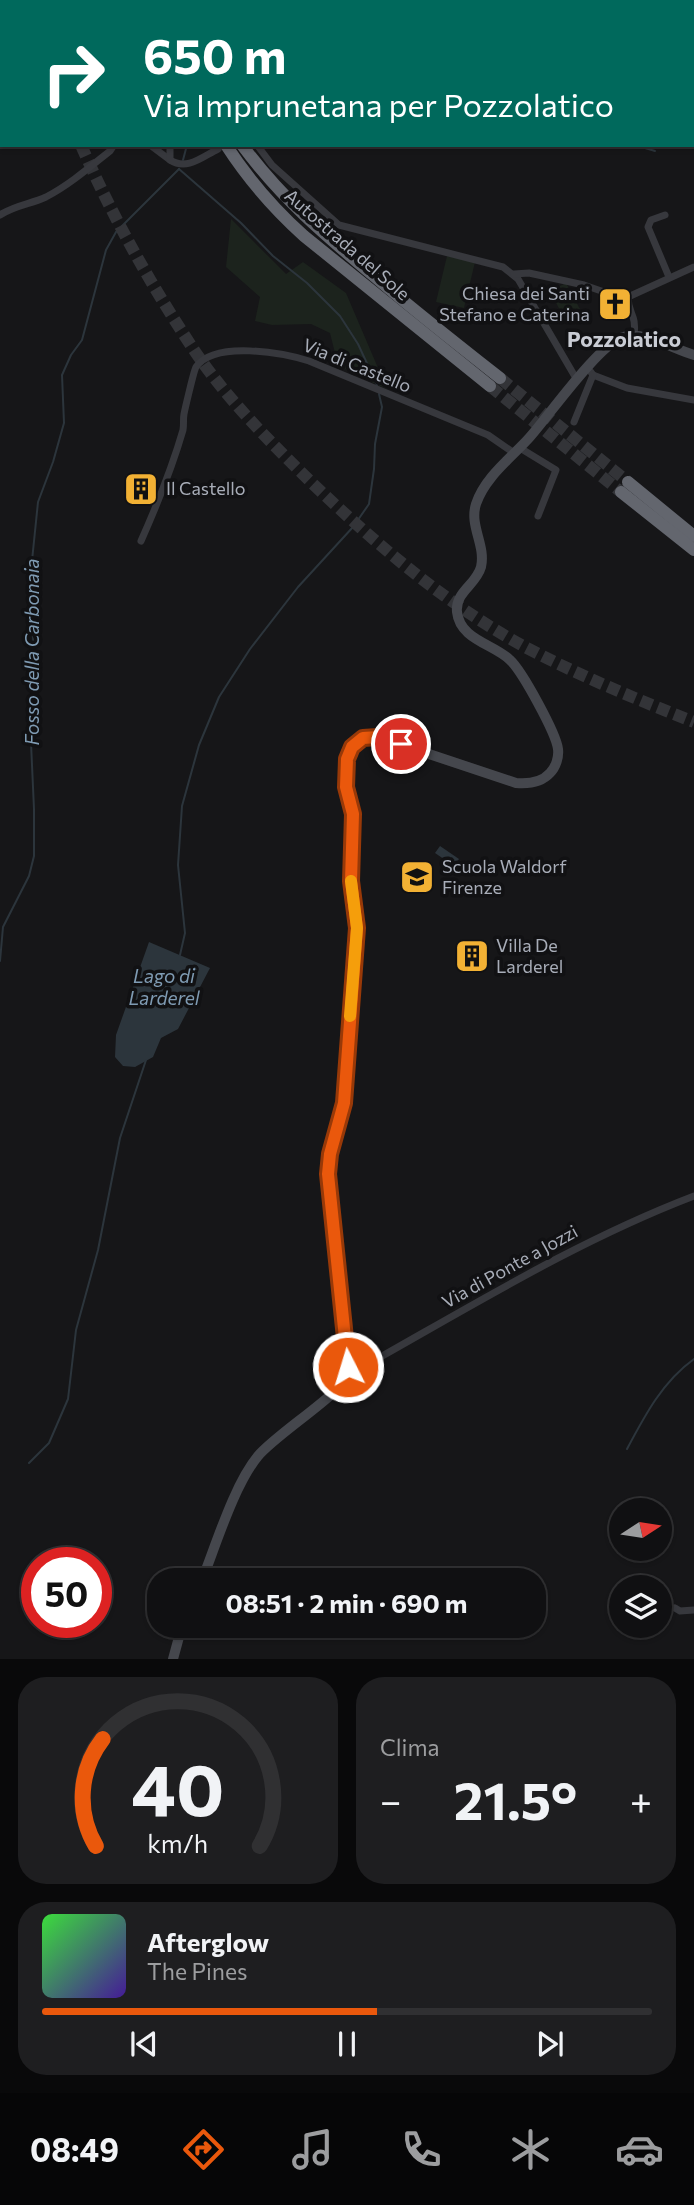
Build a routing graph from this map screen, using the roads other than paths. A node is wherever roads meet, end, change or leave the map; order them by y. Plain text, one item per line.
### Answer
1 (113, 147) edge
2 (153, 147) edge
3 (170, 147) edge
4 (222, 147) edge
5 (243, 147) edge
6 (258, 147) edge
7 (170, 160) junction
8 (0, 215) edge
9 (665, 215) dead end
10 (694, 267) edge
11 (514, 274) junction
12 (669, 277) junction
13 (628, 297) junction
14 (634, 336) junction
15 (694, 355) edge
16 (591, 371) junction
17 (577, 380) junction
18 (694, 400) edge
19 (574, 422) dead end
20 (517, 450) junction
21 (538, 516) dead end
22 (694, 536) edge
23 (141, 541) dead end
24 (694, 550) edge
25 (694, 1196) edge
26 (347, 1375) junction
27 (207, 1568) edge
28 (675, 1608) dead end
29 (694, 1611) edge
30 (179, 1638) edge
31 (173, 1659) edge

1 - 8 street
2 - 7 street
3 - 7 street
4 - 5 highway, Autostrada del Sole
4 - 7 street
6 - 11 street
9 - 12 street
10 - 12 street
11 - 13 street
11 - 17 street
12 - 13 street
13 - 14 street
14 - 15 main road
14 - 16 main road
16 - 17 main road
16 - 18 street
16 - 19 street
17 - 20 main road
20 - 21 street, Via di Castello
20 - 23 street, Via di Castello
20 - 26 main road
22 - 24 highway
25 - 26 street, Via di Ponte a Jozzi
26 - 27 main road
28 - 29 street
30 - 31 main road

